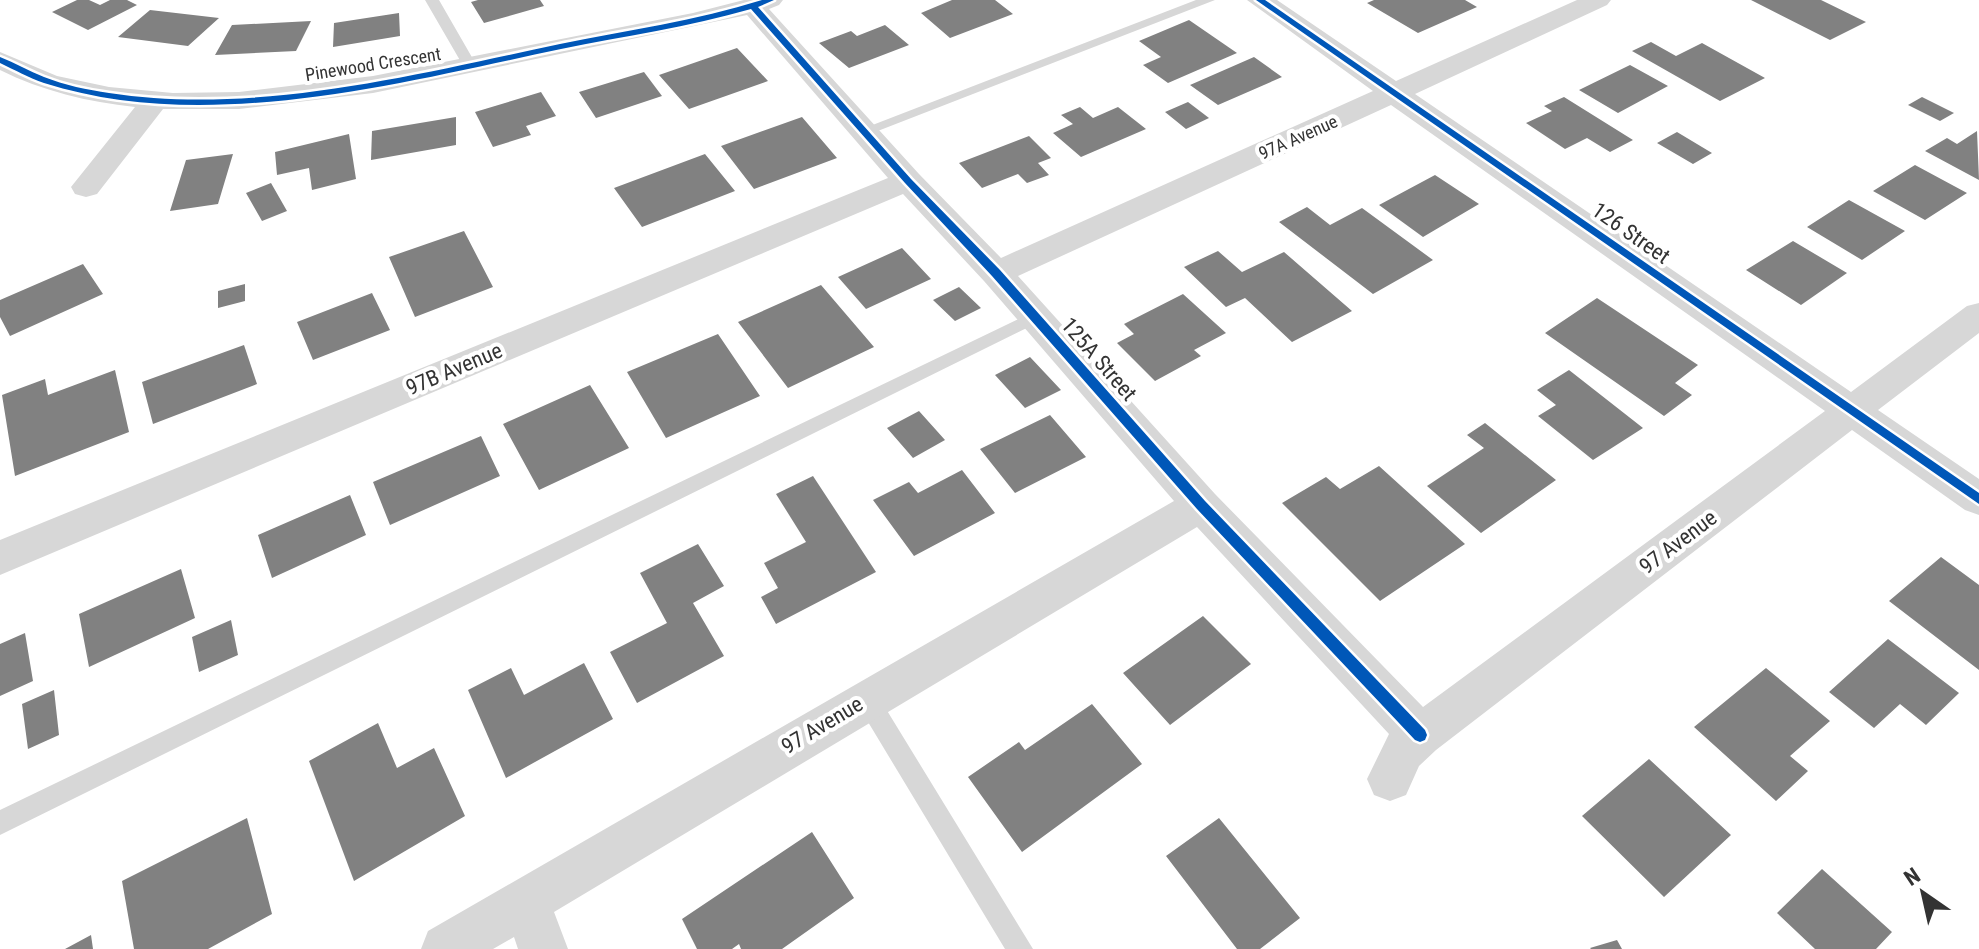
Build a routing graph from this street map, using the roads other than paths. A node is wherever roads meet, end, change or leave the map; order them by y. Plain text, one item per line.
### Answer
1 (432, 0) edge
2 (1208, 0) edge
3 (1260, 0) edge
4 (1598, 0) edge
5 (762, 3) edge
6 (0, 60) edge
7 (470, 66) junction
8 (1395, 93) junction
9 (154, 102) junction
10 (865, 131) junction
11 (908, 181) junction
12 (86, 187) dead end
13 (996, 273) junction
14 (1979, 315) edge
15 (1035, 317) junction
16 (1852, 411) junction
17 (1979, 499) edge
18 (1201, 505) junction
19 (0, 558) edge
20 (867, 699) junction
21 (1420, 735) junction
22 (1390, 779) dead end
23 (0, 823) edge
24 (526, 902) junction
25 (446, 949) edge
26 (543, 949) edge
27 (1020, 949) edge

1 - 7 lane
2 - 10 lane
3 - 8 street, 126 Street
4 - 8 street, 97A Avenue
5 - 7 street, Pinewood Crescent
5 - 10 street, 125A Street
6 - 9 street, Pinewood Crescent
7 - 9 street, Pinewood Crescent
8 - 13 street, 97A Avenue
8 - 16 street, 126 Street
9 - 12 street
10 - 11 street, 125A Street
11 - 13 street, 125A Street
11 - 19 street, 97B Avenue
13 - 15 street, 125A Street
14 - 16 street, 97 Avenue
15 - 18 street, 125A Street
15 - 23 lane
16 - 17 street, 126 Street
16 - 21 street, 97 Avenue
18 - 20 street, 97 Avenue
18 - 21 street, 125A Street
20 - 24 street, 97 Avenue
20 - 27 lane
21 - 22 street, 97 Avenue
24 - 25 street, 97 Avenue
24 - 26 street

